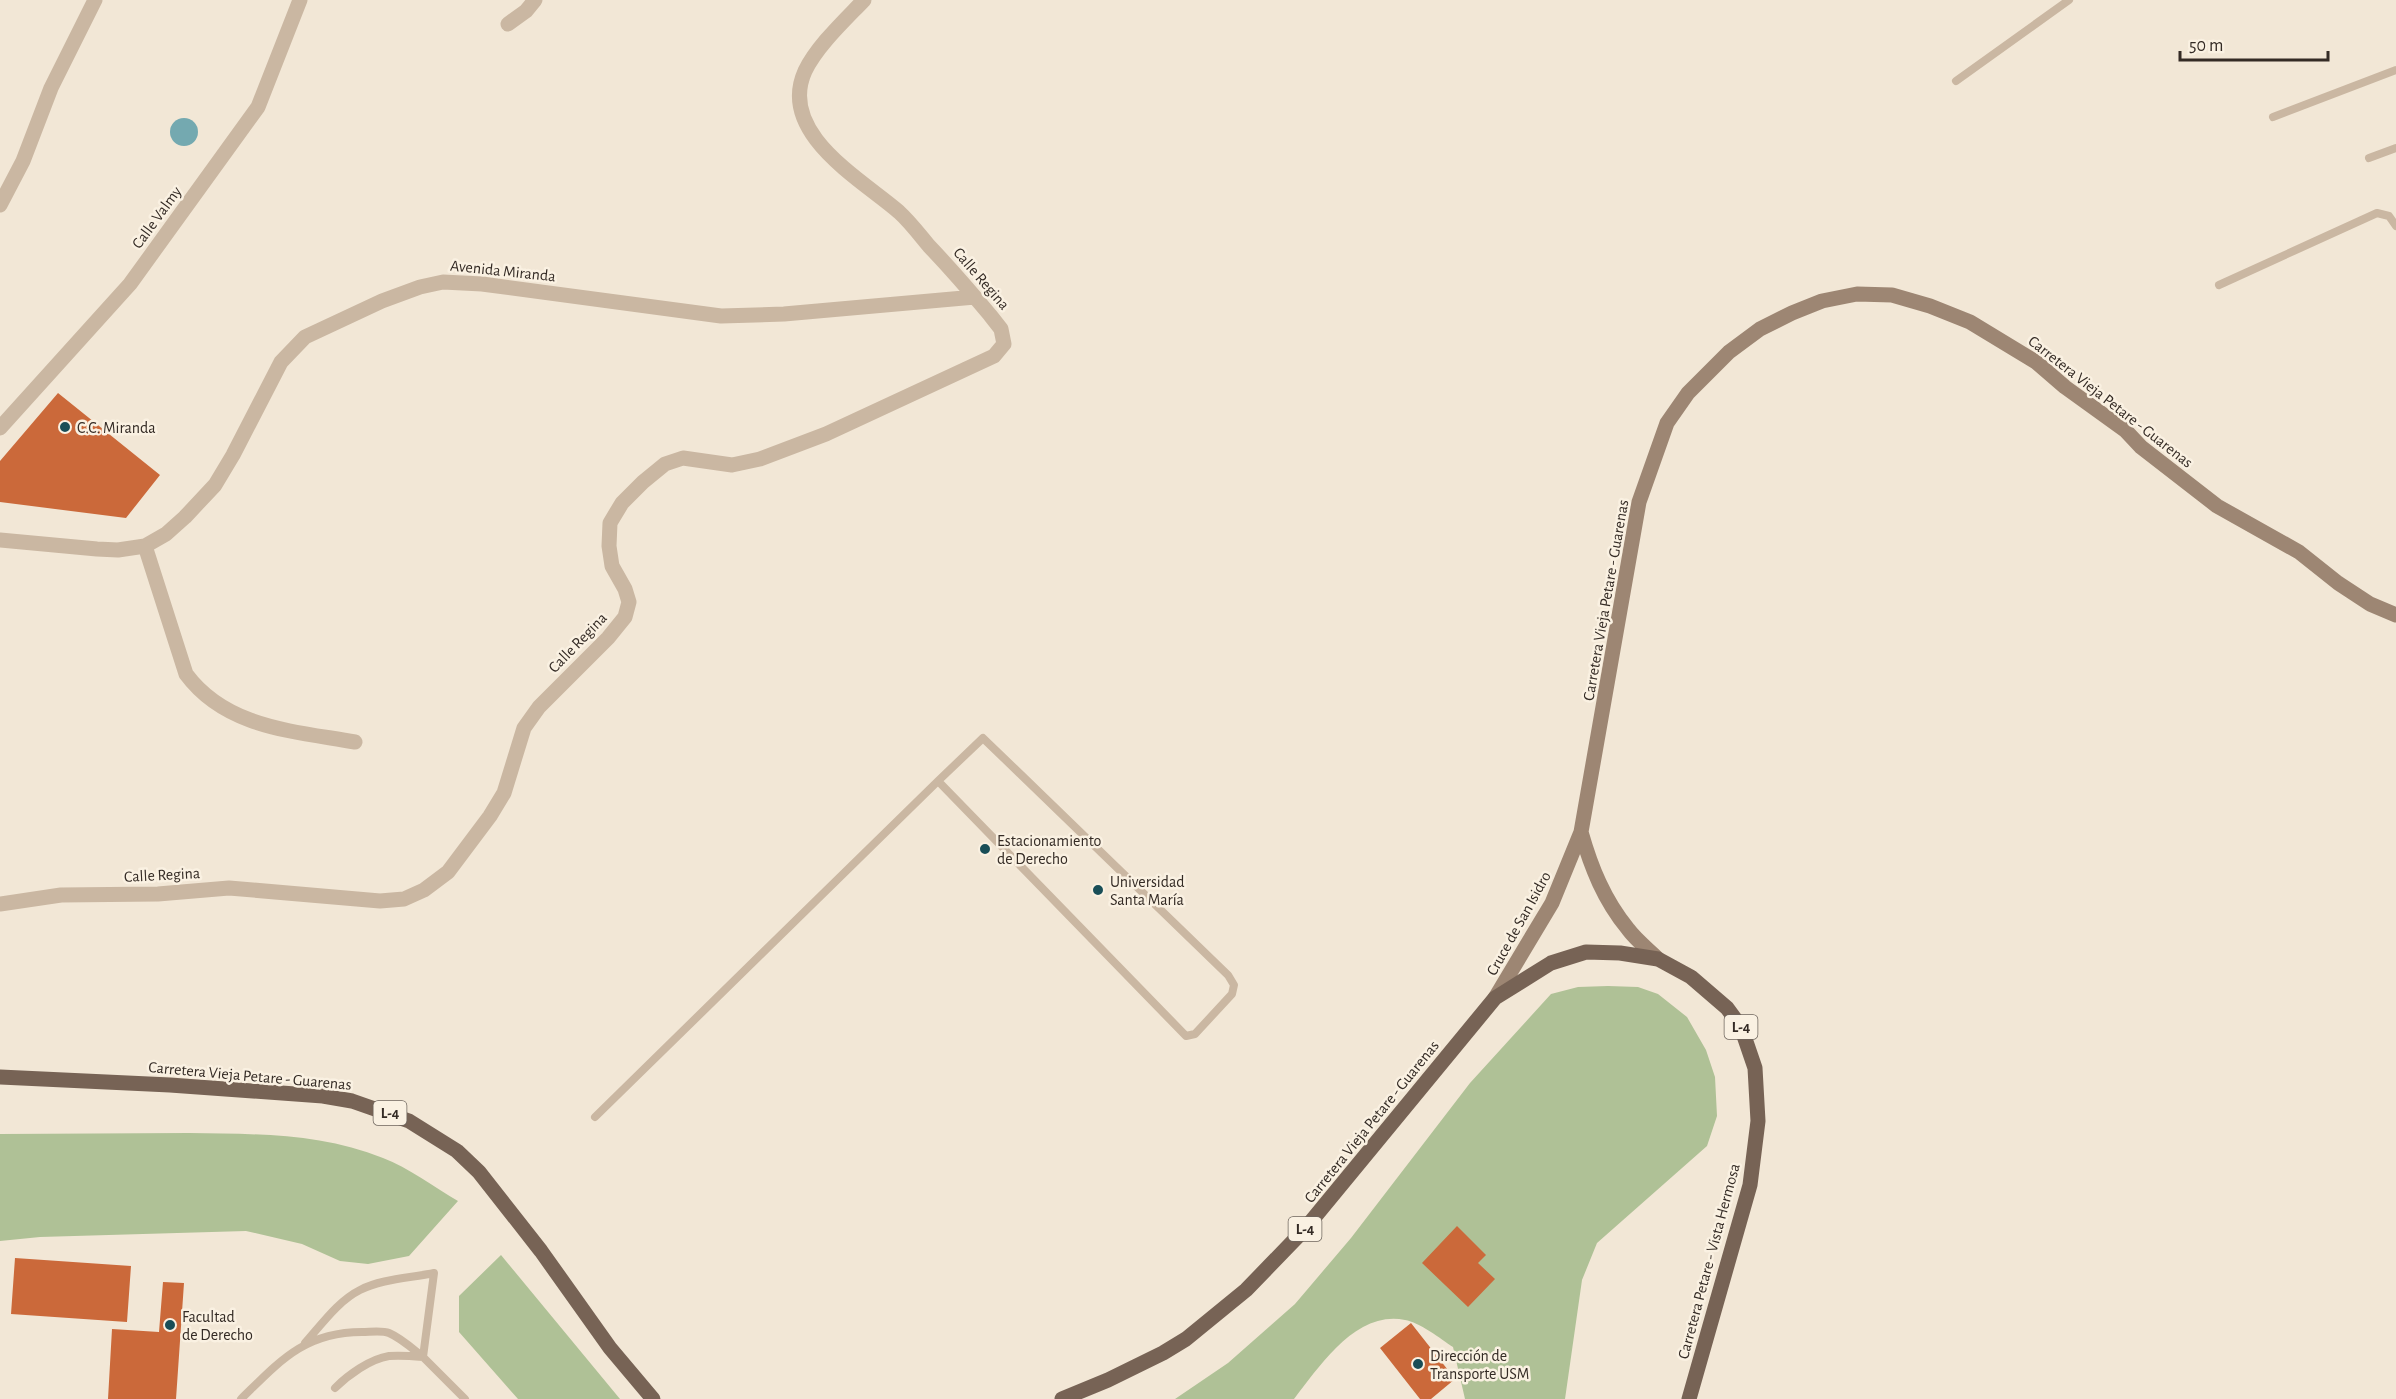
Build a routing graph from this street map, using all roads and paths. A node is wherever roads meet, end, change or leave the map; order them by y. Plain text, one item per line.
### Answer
1 (95, 0) edge
2 (300, 0) edge
3 (535, 0) edge
4 (864, 0) edge
5 (2068, 0) edge
6 (508, 24) dead end
7 (2396, 70) edge
8 (1956, 81) dead end
9 (2273, 117) dead end
10 (2396, 148) edge
11 (2368, 158) dead end
12 (0, 205) edge
13 (2396, 226) edge
14 (2219, 285) dead end
15 (975, 297) junction
16 (0, 428) edge
17 (0, 540) edge
18 (145, 546) junction
19 (2396, 615) edge
20 (355, 742) dead end
21 (938, 781) junction
22 (1581, 832) junction
23 (0, 903) edge
24 (1658, 959) junction
25 (1495, 998) junction
26 (0, 1077) edge
27 (595, 1118) dead end
28 (305, 1343) junction
29 (423, 1357) junction
30 (335, 1388) dead end
31 (241, 1399) edge
32 (465, 1399) edge
33 (653, 1399) edge
34 (1062, 1399) edge
35 (1689, 1399) edge

1 - 12 street
2 - 16 street, Calle Valmy
3 - 6 street
4 - 15 street, Calle Regina
5 - 8 lane
7 - 9 lane
10 - 11 lane
13 - 14 lane
15 - 18 street, Avenida Miranda
15 - 23 street, Calle Regina
17 - 18 street, Avenida Miranda
18 - 20 street
19 - 22 main road, Carretera Vieja Petare - Guarenas
21 - 21 lane
21 - 27 lane
22 - 24 main road
22 - 25 main road, Cruce de San Isidro
24 - 25 main road, Cruce de San Isidro / L-4
24 - 35 main road, Carretera Petare - Vista Hermosa / L-4
25 - 34 main road, Carretera Vieja Petare - Guarenas / L-4
26 - 33 main road, Carretera Vieja Petare - Guarenas / L-4
28 - 29 lane
28 - 29 lane
28 - 31 lane
29 - 30 lane
29 - 32 lane

